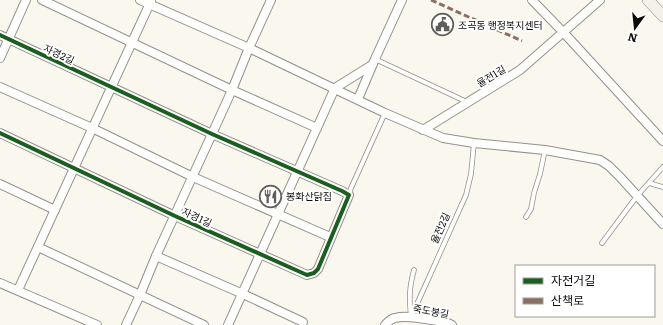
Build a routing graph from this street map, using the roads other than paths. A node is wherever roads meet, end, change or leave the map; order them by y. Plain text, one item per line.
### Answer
1 (26, 0) edge
2 (42, 0) edge
3 (140, 0) edge
4 (271, 0) edge
5 (402, 0) edge
6 (532, 0) edge
7 (600, 0) edge
8 (648, 0) edge
9 (150, 2) edge
10 (663, 16) edge
11 (564, 33) junction
12 (0, 35) edge
13 (8, 39) junction
14 (132, 43) junction
15 (249, 48) junction
16 (0, 58) edge
17 (374, 62) junction
18 (0, 87) edge
19 (111, 87) junction
20 (335, 88) junction
21 (232, 90) junction
22 (358, 99) junction
23 (467, 102) junction
24 (385, 113) junction
25 (92, 128) junction
26 (317, 128) junction
27 (423, 130) junction
28 (0, 133) edge
29 (212, 134) junction
30 (663, 141) edge
31 (474, 143) junction
32 (545, 150) junction
33 (663, 167) edge
34 (74, 168) junction
35 (298, 172) junction
36 (193, 177) junction
37 (648, 183) junction
38 (0, 184) edge
39 (663, 188) edge
40 (349, 195) junction
41 (637, 196) junction
42 (55, 210) junction
43 (279, 214) junction
44 (175, 216) junction
45 (526, 217) dead end
46 (663, 224) edge
47 (330, 237) junction
48 (602, 243) dead end
49 (38, 247) junction
50 (260, 255) junction
51 (156, 256) junction
52 (414, 270) dead end
53 (0, 283) edge
54 (18, 290) junction
55 (243, 294) junction
56 (140, 295) junction
57 (411, 317) junction
58 (303, 323) edge
59 (97, 325) edge
60 (126, 325) edge
61 (204, 325) edge
62 (228, 325) edge
63 (384, 325) edge
64 (452, 325) edge

1 - 13 street
2 - 14 street
3 - 9 street
4 - 15 street
5 - 17 street
6 - 11 street
7 - 11 street, 율전1길
8 - 10 main road
9 - 14 street
9 - 15 street
11 - 23 street, 율전1길
11 - 30 street
12 - 13 street, 자경2길
13 - 16 street
13 - 19 street, 자경2길
14 - 19 street
14 - 21 street
15 - 20 street
15 - 21 street
17 - 20 street
17 - 22 street
17 - 23 lane
18 - 25 street
19 - 25 street
19 - 29 street
20 - 22 street
20 - 26 street
21 - 26 street
21 - 29 street
22 - 24 street
23 - 27 street, 율전1길
24 - 27 street
24 - 40 lane
25 - 34 street
25 - 36 street
26 - 35 street
27 - 31 street
28 - 34 street
29 - 35 street
29 - 36 street
31 - 32 street
31 - 57 lane, 율전2길
32 - 41 street
32 - 45 lane
33 - 37 lane
34 - 42 street
34 - 44 street, 자경1길
35 - 40 street
35 - 43 street
36 - 43 street
36 - 44 street
37 - 39 lane
37 - 41 lane
38 - 42 street
40 - 47 street
41 - 46 street
41 - 48 lane
42 - 49 street
43 - 47 street
43 - 50 street
44 - 50 street, 자경1길
44 - 51 street
47 - 50 street, 자경1길
49 - 54 street
49 - 56 street
50 - 55 street
51 - 55 street
51 - 56 street
52 - 57 lane
53 - 54 street
54 - 59 street
55 - 58 street
55 - 62 street
56 - 60 street
56 - 61 street
57 - 63 street, 죽도봉길
57 - 64 street, 죽도봉길

